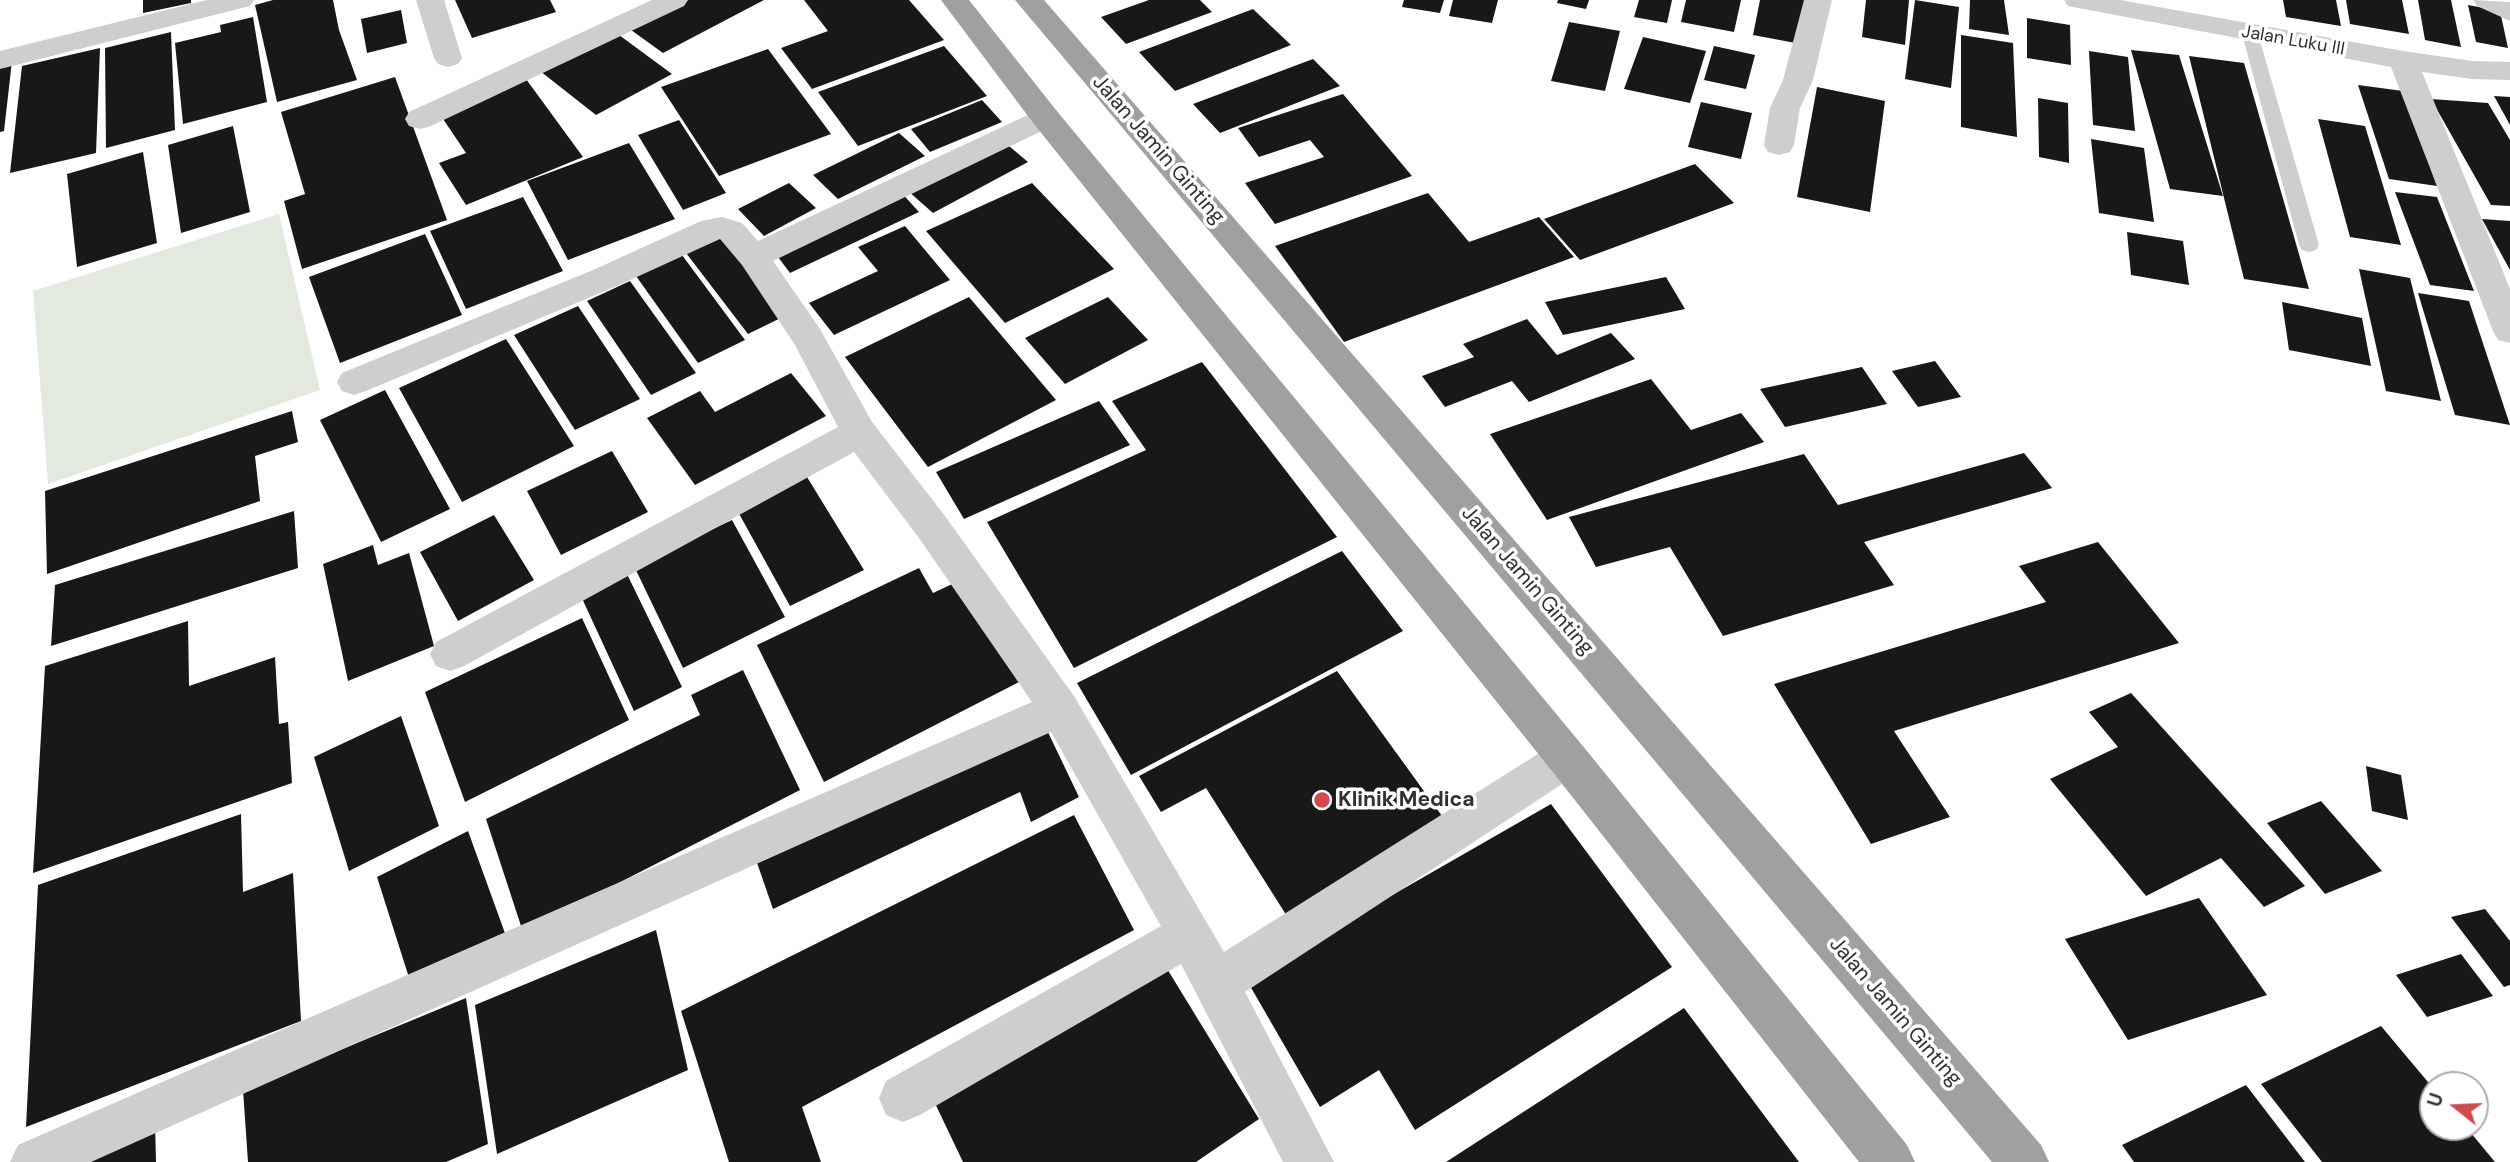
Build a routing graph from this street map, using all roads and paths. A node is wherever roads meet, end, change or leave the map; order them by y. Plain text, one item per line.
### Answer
1 (240, 0) edge
2 (430, 0) edge
3 (674, 0) edge
4 (956, 0) edge
5 (1029, 0) edge
6 (1818, 0) edge
7 (2078, 0) edge
8 (2487, 0) edge
9 (2510, 13) edge
10 (2250, 34) junction
11 (448, 58) dead end
12 (0, 60) edge
13 (2403, 60) junction
14 (2510, 71) edge
15 (1045, 117) junction
16 (420, 118) dead end
17 (1779, 145) dead end
18 (2309, 245) dead end
19 (753, 257) junction
20 (2510, 331) edge
21 (354, 382) dead end
22 (859, 432) junction
23 (450, 654) dead end
24 (1060, 709) junction
25 (1567, 758) junction
26 (1190, 934) junction
27 (1217, 983) junction
28 (903, 1098) dead end
29 (35, 1162) edge
30 (1309, 1162) edge
31 (1890, 1162) edge
32 (2024, 1162) edge

1 - 12 street
2 - 11 street
3 - 16 street
4 - 15 highway
5 - 32 highway, Jalan Jamin Ginting
6 - 17 street
7 - 10 street, Jalan Luku III
8 - 9 street
10 - 13 street, Jalan Luku III
10 - 18 lane
13 - 14 street, Jalan Luku III
13 - 20 street
15 - 19 street
15 - 25 highway
19 - 21 street
19 - 22 street
22 - 23 street
22 - 24 street
24 - 26 street
24 - 29 street
25 - 27 street
25 - 31 highway
26 - 27 street
26 - 28 street
27 - 30 street

